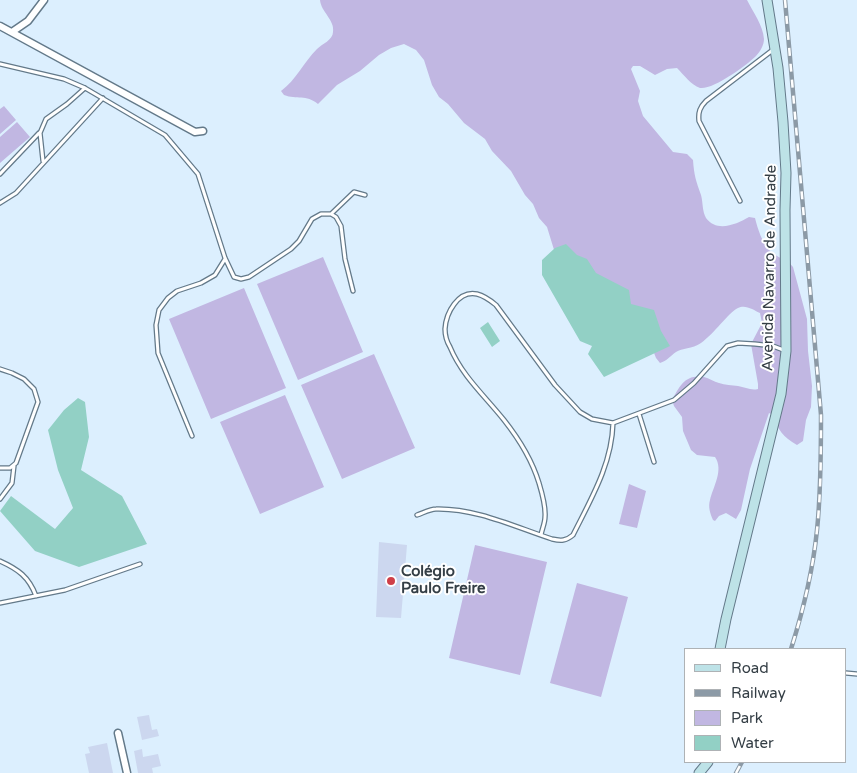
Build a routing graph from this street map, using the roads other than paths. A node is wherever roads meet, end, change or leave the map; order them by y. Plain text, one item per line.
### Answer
1 (44, 0) edge
2 (767, 0) edge
3 (0, 26) edge
4 (12, 32) junction
5 (775, 49) junction
6 (0, 64) edge
7 (85, 88) junction
8 (103, 98) junction
9 (203, 131) dead end
10 (40, 133) junction
11 (43, 162) junction
12 (0, 174) edge
13 (364, 195) dead end
14 (740, 201) dead end
15 (0, 204) edge
16 (331, 214) junction
17 (225, 258) junction
18 (353, 291) dead end
19 (786, 351) junction
20 (0, 369) edge
21 (639, 414) junction
22 (614, 423) junction
23 (192, 436) dead end
24 (654, 462) dead end
25 (14, 466) junction
26 (0, 468) edge
27 (0, 499) edge
28 (417, 515) dead end
29 (541, 535) junction
30 (0, 561) edge
31 (140, 564) dead end
32 (36, 596) junction
33 (0, 603) edge
34 (720, 648) edge
35 (118, 733) dead end
36 (707, 763) edge
37 (127, 773) edge
38 (699, 773) edge

1 - 4 street
2 - 5 street, Avenida Navarro de Andrade
3 - 4 street
4 - 9 street
5 - 14 lane
5 - 19 street, Avenida Navarro de Andrade
6 - 7 lane
7 - 8 lane
7 - 10 lane
8 - 11 lane
8 - 17 lane
10 - 11 lane
10 - 12 lane
11 - 15 lane
13 - 16 lane
16 - 17 lane
16 - 18 lane
17 - 23 lane
19 - 21 lane
19 - 34 street, Avenida Navarro de Andrade
20 - 25 lane
21 - 22 lane
21 - 24 lane
22 - 29 lane
22 - 29 lane
25 - 26 lane
25 - 27 lane
28 - 29 lane
30 - 32 lane
31 - 32 lane
32 - 33 lane
35 - 37 street
36 - 38 street

